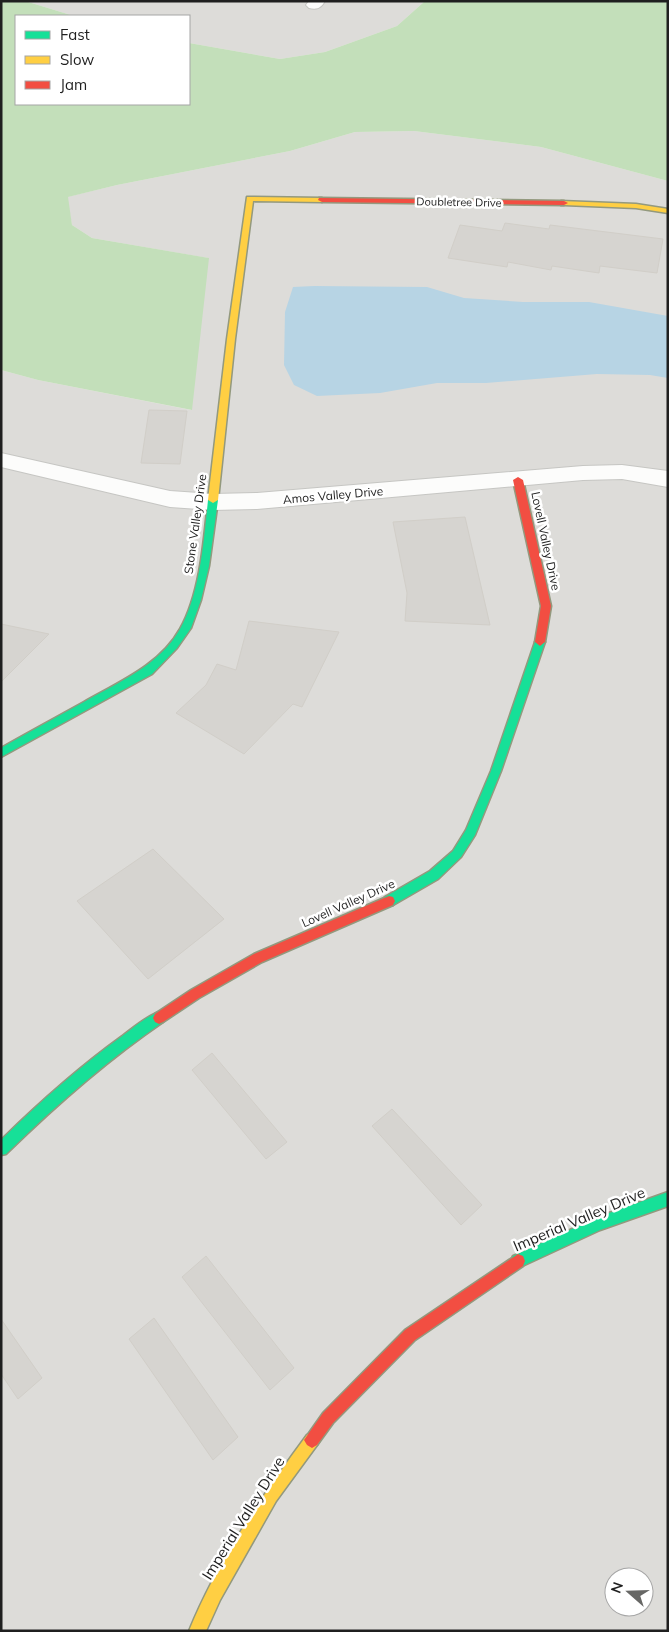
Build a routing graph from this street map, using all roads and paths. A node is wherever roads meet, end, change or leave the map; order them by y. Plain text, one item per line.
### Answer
1 (250, 199) joint
2 (668, 211) edge
3 (1, 460) edge
4 (668, 479) edge
5 (518, 480) junction
6 (213, 502) junction
7 (1, 753) edge
8 (1, 1149) edge
9 (668, 1199) edge
10 (197, 1631) edge

1 - 2 street, Doubletree Drive
1 - 6 street, Stone Valley Drive
3 - 6 street, Amos Valley Drive
4 - 5 street, Amos Valley Drive
5 - 6 street, Amos Valley Drive
5 - 8 street, Lovell Valley Drive
6 - 7 street, Stone Valley Drive
9 - 10 street, Imperial Valley Drive

